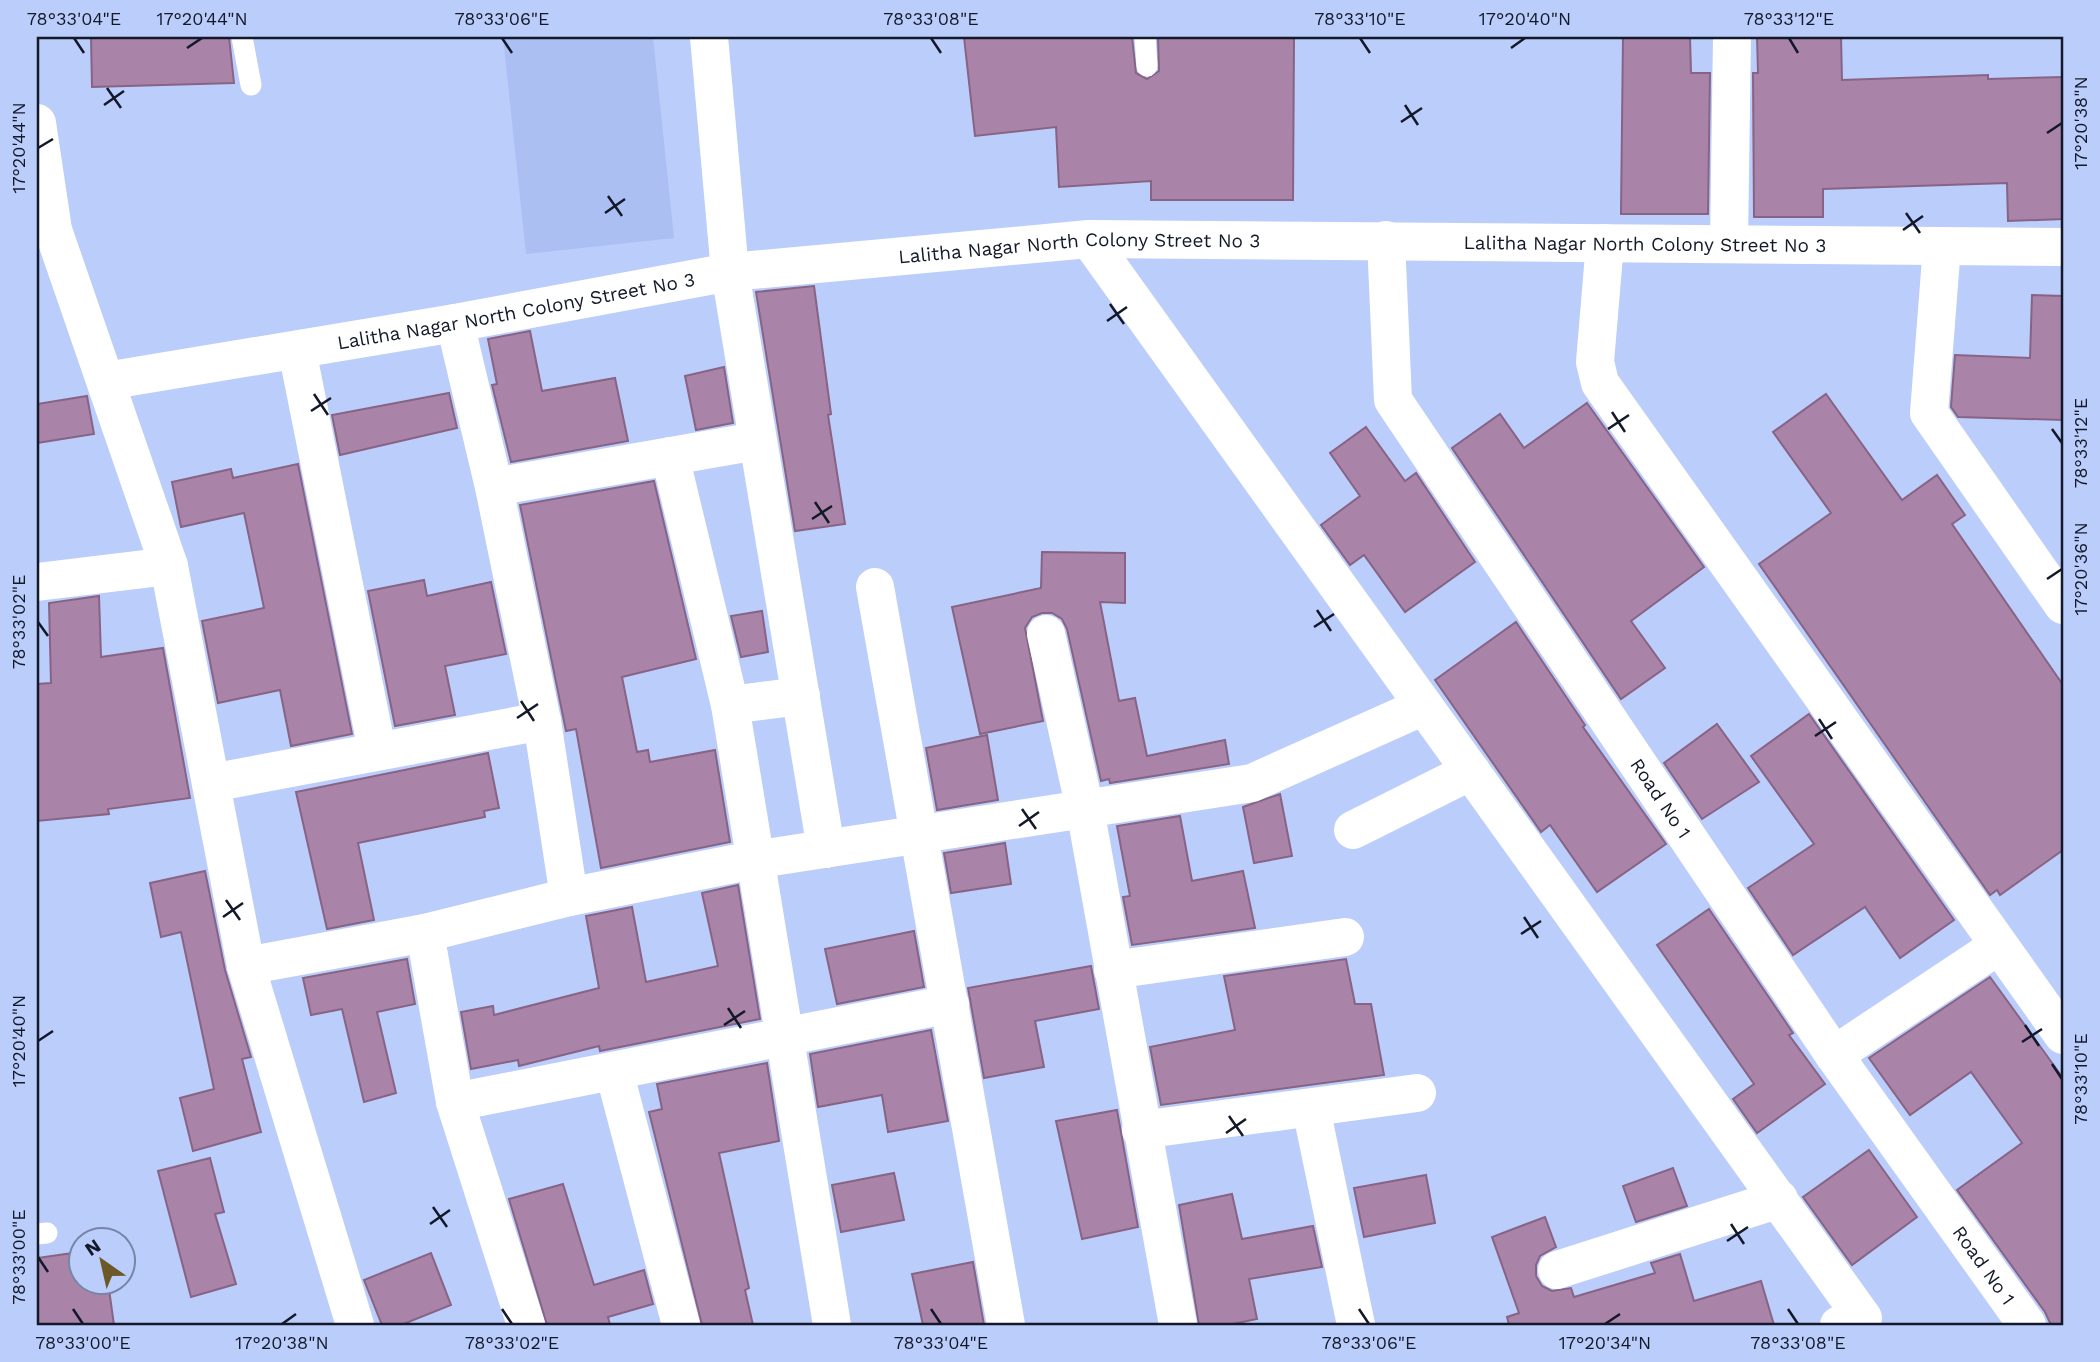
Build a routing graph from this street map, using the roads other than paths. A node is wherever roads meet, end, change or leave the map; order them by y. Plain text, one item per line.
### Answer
1 (242, 37) edge
2 (709, 37) edge
3 (1145, 37) edge
4 (1732, 37) edge
5 (1147, 66) dead end
6 (251, 85) dead end
7 (37, 123) edge
8 (1089, 239) junction
9 (1386, 240) junction
10 (1605, 243) junction
11 (1729, 244) junction
12 (1942, 246) junction
13 (2063, 247) edge
14 (730, 272) junction
15 (455, 323) junction
16 (297, 350) junction
17 (106, 382) junction
18 (757, 441) junction
19 (670, 456) junction
20 (494, 487) junction
21 (169, 566) junction
22 (37, 582) edge
23 (875, 587) dead end
24 (2063, 605) edge
25 (1045, 634) dead end
26 (801, 696) junction
27 (730, 705) junction
28 (1424, 706) junction
29 (542, 721) junction
30 (377, 750) junction
31 (1471, 771) junction
32 (211, 783) junction
33 (1085, 809) junction
34 (1353, 830) dead end
35 (916, 833) junction
36 (826, 849) junction
37 (753, 860) junction
38 (569, 897) junction
39 (425, 933) junction
40 (1345, 937) dead end
41 (1998, 946) junction
42 (246, 966) junction
43 (1113, 970) junction
44 (950, 1004) junction
45 (2063, 1035) edge
46 (786, 1037) junction
47 (1835, 1055) junction
48 (614, 1071) junction
49 (1417, 1093) dead end
50 (455, 1102) junction
51 (1311, 1108) junction
52 (1141, 1130) junction
53 (1779, 1199) junction
54 (1557, 1270) dead end
55 (827, 1324) edge
56 (355, 1325) edge
57 (526, 1325) edge
58 (681, 1325) edge
59 (1006, 1325) edge
60 (1178, 1325) edge
61 (1356, 1325) edge
62 (1839, 1325) edge
63 (2027, 1325) edge

1 - 6 lane
2 - 14 street
3 - 5 lane
4 - 11 street
7 - 17 street
8 - 9 street, Lalitha Nagar North Colony Street No 3
8 - 14 street, Lalitha Nagar North Colony Street No 3
8 - 28 street
9 - 10 street, Lalitha Nagar North Colony Street No 3
9 - 47 street, Road No 1
10 - 11 street, Lalitha Nagar North Colony Street No 3
10 - 41 street
11 - 12 street, Lalitha Nagar North Colony Street No 3
12 - 13 street, Lalitha Nagar North Colony Street No 3
12 - 24 street
14 - 15 street, Lalitha Nagar North Colony Street No 3
14 - 18 street
15 - 16 street, Lalitha Nagar North Colony Street No 3
15 - 20 street
16 - 17 street, Lalitha Nagar North Colony Street No 3
16 - 30 street
17 - 21 street
18 - 19 street
18 - 26 street
19 - 20 street
19 - 27 street
20 - 29 street
21 - 22 street
21 - 32 street
23 - 35 street
25 - 33 street
26 - 27 street
26 - 36 street
27 - 37 street
28 - 31 street
28 - 33 street
29 - 30 street
29 - 38 street
30 - 32 street
31 - 34 street
31 - 53 street
32 - 42 street
33 - 35 street
33 - 43 street
35 - 36 street
35 - 44 street
36 - 37 street
37 - 38 street
37 - 46 street
38 - 39 street
39 - 42 street
39 - 50 street
40 - 43 street
41 - 45 street
41 - 47 street
42 - 56 street
43 - 52 street
44 - 46 street
44 - 59 street
46 - 48 street
46 - 55 street
47 - 63 street, Road No 1
48 - 50 street
48 - 58 street
49 - 51 street
50 - 57 street
51 - 52 street
51 - 61 street
52 - 60 street
53 - 54 street
53 - 62 street

